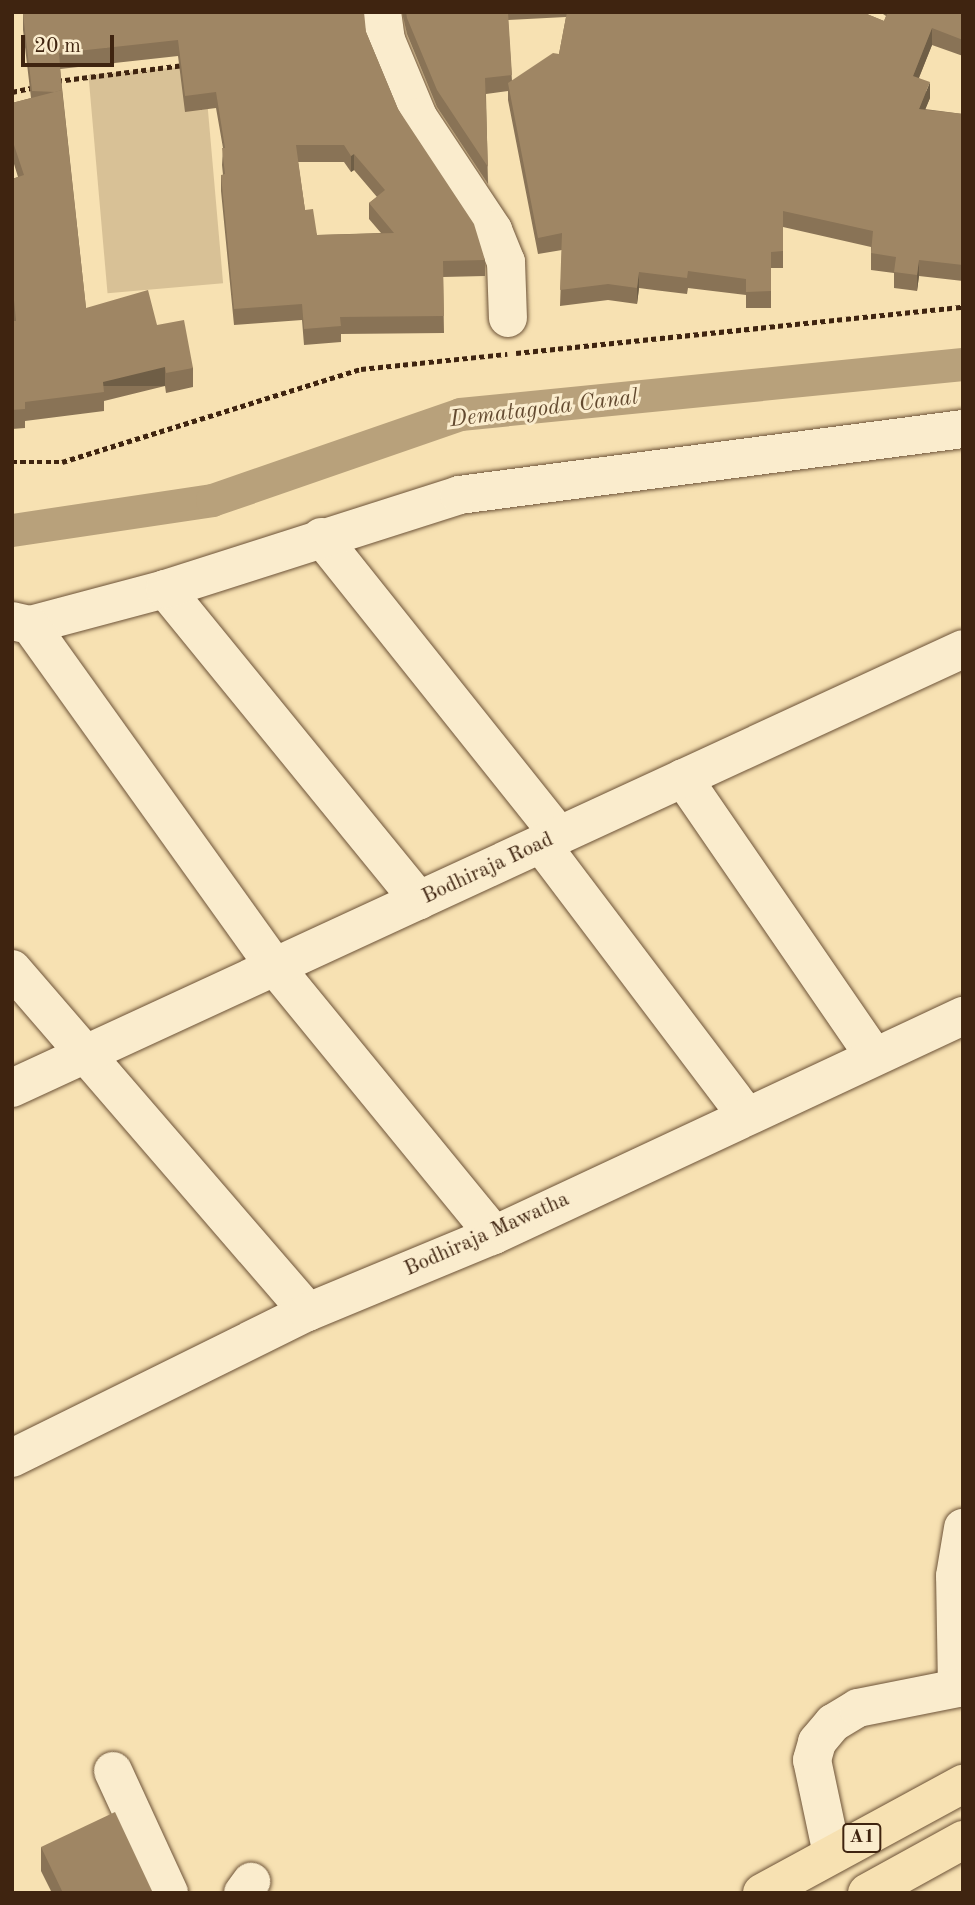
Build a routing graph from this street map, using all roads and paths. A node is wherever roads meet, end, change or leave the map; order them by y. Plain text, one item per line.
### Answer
1 (382, 12) edge
2 (197, 64) edge
3 (12, 92) edge
4 (963, 307) edge
5 (508, 318) dead end
6 (963, 429) edge
7 (12, 462) edge
8 (321, 537) junction
9 (165, 589) junction
10 (21, 623) edge
11 (963, 649) edge
12 (683, 778) junction
13 (550, 840) junction
14 (419, 900) junction
15 (275, 967) junction
16 (12, 969) edge
17 (963, 1016) edge
18 (84, 1055) junction
19 (874, 1056) junction
20 (12, 1088) edge
21 (746, 1115) junction
22 (494, 1235) junction
23 (308, 1312) junction
24 (12, 1458) edge
25 (963, 1528) edge
26 (960, 1688) edge
27 (113, 1771) dead end
28 (963, 1784) edge
29 (963, 1840) edge
30 (832, 1854) junction
31 (169, 1893) edge
32 (762, 1893) edge
33 (867, 1893) edge

1 - 5 street
2 - 3 path
4 - 7 path
6 - 8 street
8 - 9 street
8 - 13 street
9 - 10 street
9 - 14 street
10 - 15 street
11 - 12 street, Bodhiraja Road
12 - 13 street, Bodhiraja Road
12 - 19 street
13 - 14 street, Bodhiraja Road
13 - 21 street
14 - 15 street, Bodhiraja Road
15 - 18 street, Bodhiraja Road
15 - 22 street
16 - 18 street
17 - 19 street, Bodhiraja Mawatha
18 - 20 street, Bodhiraja Road
18 - 23 street
19 - 21 street, Bodhiraja Mawatha
21 - 22 street, Bodhiraja Mawatha
22 - 23 street, Bodhiraja Mawatha
23 - 24 street, Bodhiraja Mawatha
25 - 26 street
26 - 30 street
27 - 31 street
28 - 30 highway, A1
29 - 33 highway, A1
30 - 32 highway, A1

